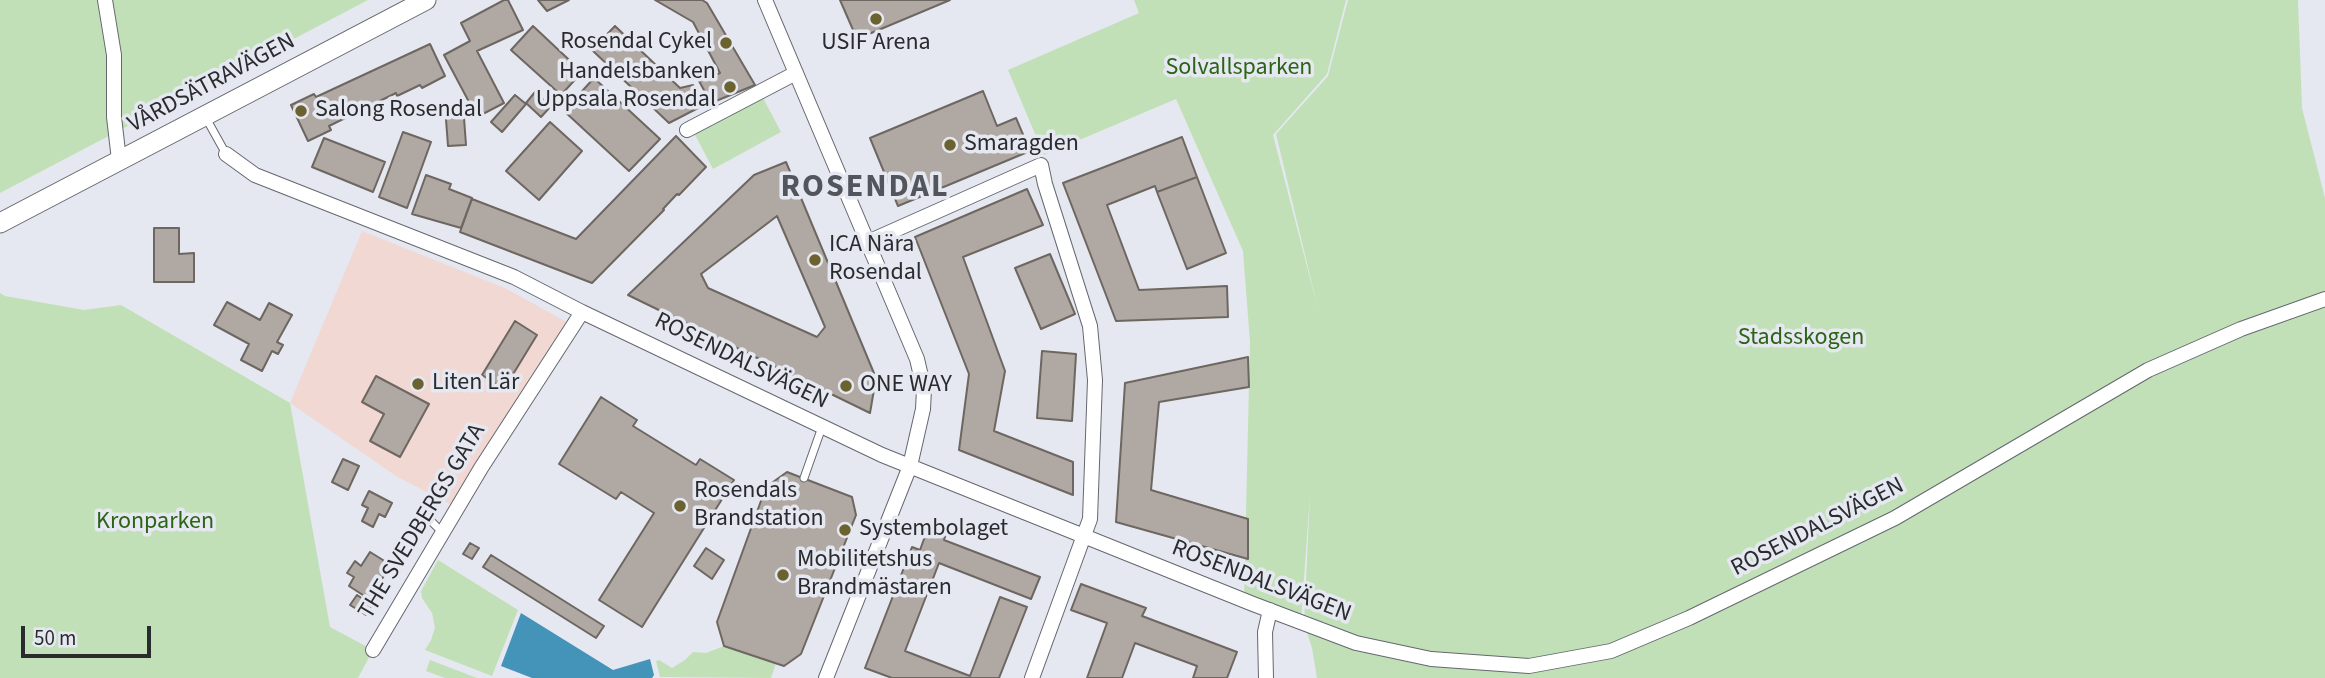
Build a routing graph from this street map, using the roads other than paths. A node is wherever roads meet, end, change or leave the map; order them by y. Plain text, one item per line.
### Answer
1 (105, 0) edge
2 (426, 0) edge
3 (765, 0) edge
4 (796, 73) junction
5 (205, 116) junction
6 (687, 130) dead end
7 (226, 154) joint
8 (119, 160) junction
9 (0, 224) edge
10 (868, 242) junction
11 (2325, 299) edge
12 (582, 312) junction
13 (822, 426) junction
14 (910, 467) junction
15 (804, 478) dead end
16 (429, 519) dead end
17 (442, 533) junction
18 (1084, 536) junction
19 (1270, 610) junction
20 (373, 650) dead end
21 (828, 677) edge
22 (1032, 678) edge
23 (1266, 678) edge

1 - 8 street
2 - 5 main road, VÅRDSÄTRAVÄGEN
3 - 4 street
4 - 6 street
4 - 10 street
5 - 7 lane, ROSENDALSVÄGEN
5 - 8 main road, VÅRDSÄTRAVÄGEN
7 - 12 street, ROSENDALSVÄGEN
8 - 9 main road, VÅRDSÄTRAVÄGEN
10 - 14 street
10 - 18 street
11 - 19 street, ROSENDALSVÄGEN
12 - 13 street, ROSENDALSVÄGEN
12 - 17 street, THE SVEDBERGS GATA
13 - 14 street, ROSENDALSVÄGEN
13 - 15 lane
14 - 18 street, ROSENDALSVÄGEN
14 - 21 street
16 - 17 lane
17 - 20 street, THE SVEDBERGS GATA
18 - 19 street, ROSENDALSVÄGEN
18 - 22 street
19 - 23 street

